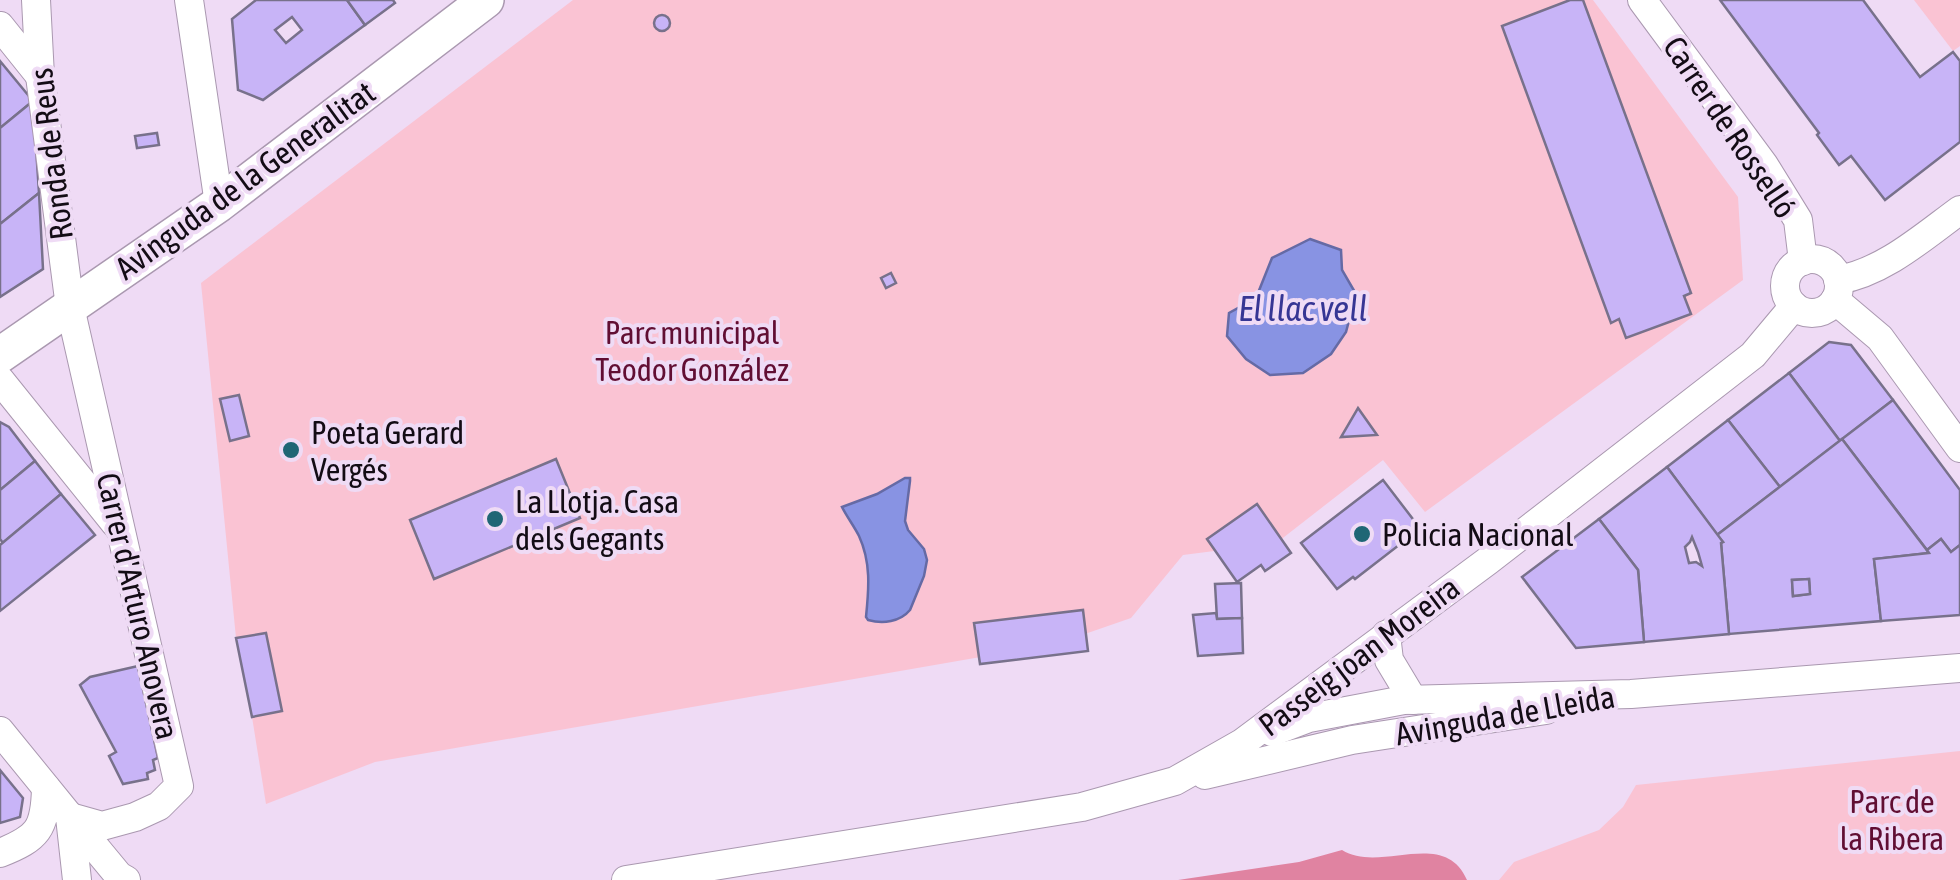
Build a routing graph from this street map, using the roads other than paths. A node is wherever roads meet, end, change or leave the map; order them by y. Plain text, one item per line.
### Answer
1 (36, 0) edge
2 (189, 0) edge
3 (486, 0) edge
4 (1642, 0) edge
5 (0, 26) edge
6 (40, 76) junction
7 (219, 204) junction
8 (1960, 210) edge
9 (1803, 260) junction
10 (1837, 290) junction
11 (1794, 306) junction
12 (70, 307) junction
13 (0, 355) edge
14 (0, 380) edge
15 (1960, 448) edge
16 (121, 530) junction
17 (1386, 635) junction
18 (1960, 668) edge
19 (1630, 694) junction
20 (1413, 700) junction
21 (0, 731) edge
22 (1242, 743) junction
23 (1175, 782) junction
24 (46, 788) junction
25 (70, 816) junction
26 (0, 853) edge
27 (77, 880) edge
28 (126, 880) edge
29 (626, 880) edge

1 - 6 street, Ronda de Reus
2 - 7 street
3 - 7 street, Avinguda de la Generalitat
4 - 9 street, Carrer de Rosselló
5 - 6 street
6 - 12 street, Ronda de Reus
7 - 12 street, Avinguda de la Generalitat
8 - 10 street
9 - 10 street
9 - 11 street
10 - 11 street
10 - 15 street
11 - 17 street, Passeig joan Moreira
12 - 13 street, Avinguda de la Generalitat
12 - 16 street, Carrer d'Arturo Anovera
14 - 16 street
16 - 25 street, Carrer d'Arturo Anovera
17 - 20 street, Avinguda de Lleida
17 - 22 street, Passeig joan Moreira
18 - 19 street
19 - 20 street, Avinguda de Lleida
19 - 23 street, Avinguda de Lleida
20 - 22 street, Avinguda de Lleida
21 - 24 street
22 - 23 street, Passeig joan Moreira
23 - 29 street, Passeig joan Moreira
24 - 25 street
24 - 26 street
25 - 27 street
25 - 28 street

